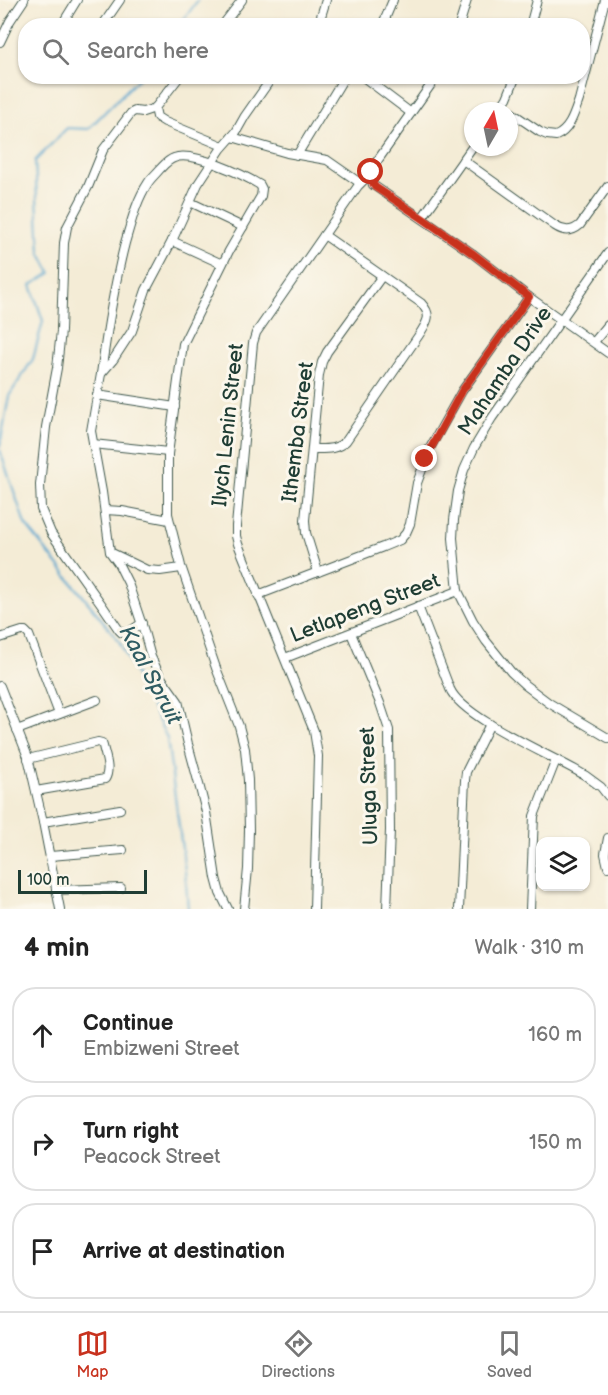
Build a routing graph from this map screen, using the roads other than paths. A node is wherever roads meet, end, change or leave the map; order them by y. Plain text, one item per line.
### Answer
1 (24, 0) edge
2 (77, 0) edge
3 (120, 0) edge
4 (242, 0) edge
5 (326, 0) edge
6 (393, 0) edge
7 (467, 0) edge
8 (537, 0) edge
9 (605, 0) edge
10 (67, 18) edge
11 (108, 18) edge
12 (228, 18) edge
13 (320, 18) edge
14 (385, 18) edge
15 (461, 18) edge
16 (532, 18) edge
17 (0, 42) edge
18 (590, 58) edge
19 (174, 84) edge
20 (268, 84) edge
21 (340, 84) edge
22 (373, 84) edge
23 (431, 84) edge
24 (513, 84) edge
25 (583, 84) edge
26 (506, 102) edge
27 (155, 108) junction
28 (411, 113) junction
29 (518, 119) edge
30 (232, 137) junction
31 (224, 146) junction
32 (297, 155) junction
33 (466, 156) edge
34 (463, 160) junction
35 (212, 162) junction
36 (371, 176) junction
37 (360, 183) junction
38 (608, 186) edge
39 (190, 202) junction
40 (422, 218) junction
41 (243, 227) junction
42 (324, 235) junction
43 (172, 241) junction
44 (608, 253) edge
45 (222, 264) junction
46 (382, 276) junction
47 (529, 297) junction
48 (561, 318) junction
49 (608, 324) edge
50 (594, 342) junction
51 (608, 352) edge
52 (101, 374) junction
53 (97, 395) junction
54 (175, 407) junction
55 (93, 444) junction
56 (313, 449) junction
57 (168, 452) junction
58 (105, 510) junction
59 (169, 520) junction
60 (110, 552) junction
61 (181, 568) junction
62 (318, 572) junction
63 (458, 591) junction
64 (258, 595) junction
65 (418, 606) junction
66 (142, 623) junction
67 (351, 633) junction
68 (0, 638) edge
69 (285, 658) junction
70 (0, 686) edge
71 (97, 700) dead end
72 (59, 714) junction
73 (490, 724) junction
74 (17, 730) junction
75 (608, 738) edge
76 (28, 759) junction
77 (556, 760) junction
78 (36, 791) junction
79 (608, 796) edge
80 (120, 808) dead end
81 (43, 822) junction
82 (608, 838) edge
83 (123, 850) dead end
84 (50, 856) junction
85 (608, 867) edge
86 (121, 888) dead end
87 (56, 890) junction
88 (60, 909) edge
89 (228, 909) edge
90 (244, 909) edge
91 (314, 909) edge
92 (387, 909) edge
93 (459, 909) edge
94 (530, 909) edge

1 - 17 street
2 - 10 street
3 - 11 street
4 - 12 street
5 - 13 street
6 - 14 street
7 - 15 street
8 - 16 street
9 - 18 street
19 - 27 street
20 - 30 street
21 - 32 street
22 - 28 street
23 - 28 street, Ilych Lenin Street
24 - 26 street
25 - 29 street
27 - 31 street
27 - 66 street
28 - 36 street, Ilych Lenin Street
30 - 31 street
30 - 32 street
31 - 35 street
32 - 37 street
33 - 34 street
34 - 38 street
34 - 40 street
35 - 39 street
35 - 41 street
35 - 52 street
36 - 37 street, Ilych Lenin Street
36 - 40 street
37 - 42 street, Ilych Lenin Street
39 - 41 street
39 - 43 street
40 - 47 street
41 - 45 street
42 - 46 street
42 - 64 street, Ilych Lenin Street
43 - 45 street
43 - 52 street
44 - 48 street, Mahamba Drive
45 - 54 street
46 - 56 street, Ithemba Street
46 - 56 street
47 - 48 street
47 - 62 street
48 - 50 street
48 - 63 street, Mahamba Drive
49 - 50 street
50 - 51 street
52 - 53 street
53 - 54 street
53 - 55 street
54 - 57 street
55 - 57 street
55 - 58 street
56 - 62 street, Ithemba Street
57 - 59 street
58 - 59 street
58 - 60 street
59 - 61 street
60 - 61 street
60 - 66 street
61 - 90 street
62 - 64 street
63 - 65 street, Letlapeng Street
63 - 75 street, Mahamba Drive
64 - 69 street, Ilych Lenin Street
65 - 67 street, Letlapeng Street
65 - 73 street
66 - 89 street
67 - 69 street, Letlapeng Street
67 - 92 street, Uluga Street
68 - 72 street
69 - 91 street, Ilych Lenin Street
70 - 74 street
71 - 72 street
72 - 74 street
73 - 77 street
73 - 93 street
74 - 76 street
76 - 78 street
76 - 78 street
77 - 79 street
77 - 94 street
78 - 81 street
80 - 81 street
81 - 84 street
82 - 85 street
83 - 84 street
84 - 87 street
86 - 87 street
87 - 88 street

